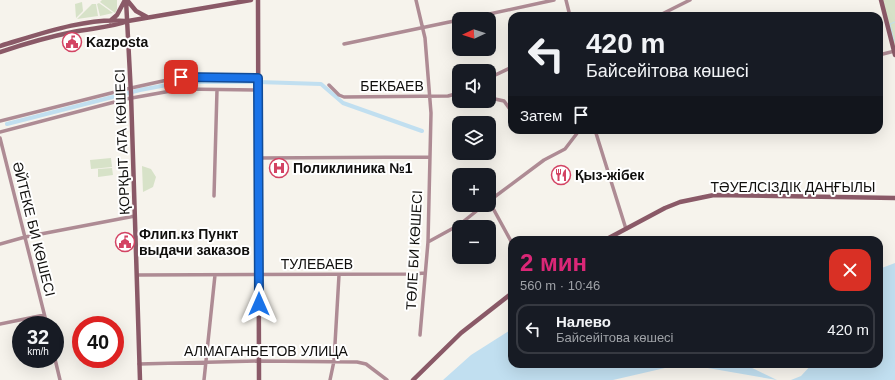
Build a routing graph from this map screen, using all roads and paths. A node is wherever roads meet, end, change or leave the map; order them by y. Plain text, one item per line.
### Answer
1 (126, 0) edge
2 (251, 0) edge
3 (258, 0) edge
4 (416, 0) edge
5 (554, 0) edge
6 (566, 0) edge
7 (690, 0) edge
8 (881, 0) edge
9 (569, 12) edge
10 (666, 12) edge
11 (496, 13) edge
12 (149, 18) junction
13 (110, 21) junction
14 (128, 21) junction
15 (452, 22) edge
16 (423, 28) junction
17 (344, 44) dead end
18 (0, 46) edge
19 (0, 52) edge
20 (895, 53) edge
21 (883, 54) edge
22 (508, 69) edge
23 (496, 75) edge
24 (258, 78) junction
25 (329, 85) dead end
26 (131, 88) junction
27 (217, 90) junction
28 (258, 90) junction
29 (452, 95) edge
30 (429, 96) junction
31 (131, 98) junction
32 (496, 99) edge
33 (508, 106) edge
34 (0, 121) edge
35 (0, 132) edge
36 (576, 134) edge
37 (596, 134) edge
38 (0, 138) edge
39 (429, 157) junction
40 (258, 158) junction
41 (214, 196) dead end
42 (496, 196) edge
43 (895, 198) edge
44 (475, 212) edge
45 (495, 212) edge
46 (135, 216) junction
47 (626, 229) junction
48 (508, 236) edge
49 (613, 236) edge
50 (26, 237) junction
51 (428, 242) junction
52 (0, 244) edge
53 (424, 273) junction
54 (137, 275) junction
55 (215, 275) junction
56 (259, 275) junction
57 (339, 275) junction
58 (508, 296) edge
59 (44, 315) joint
60 (0, 324) edge
61 (420, 335) dead end
62 (259, 361) junction
63 (334, 361) junction
64 (206, 362) junction
65 (139, 364) junction
66 (57, 368) edge
67 (60, 380) edge
68 (140, 380) edge
69 (204, 380) edge
70 (259, 380) edge
71 (330, 380) edge
72 (387, 380) edge
73 (413, 380) edge

1 - 12 street
1 - 13 street
1 - 14 street, ҚОРҚЫТ АТА КӨШЕСІ
2 - 12 street
3 - 24 street
4 - 16 street, ТӨЛЕ БИ КӨШЕСІ
5 - 11 street
6 - 9 street
7 - 10 street
8 - 20 street
12 - 14 street
13 - 14 street
13 - 18 street
14 - 19 street
14 - 26 street, ҚОРҚЫТ АТА КӨШЕСІ
15 - 16 street
16 - 17 street
16 - 30 street, ТӨЛЕ БИ КӨШЕСІ
20 - 21 street
22 - 23 street
24 - 26 street
24 - 28 street
25 - 30 street, БЕКБАЕВ
26 - 31 street, ҚОРҚЫТ АТА КӨШЕСІ
26 - 34 street
27 - 28 street
27 - 31 street
27 - 41 street
28 - 40 street
29 - 30 street, БЕКБАЕВ
30 - 39 street, ТӨЛЕ БИ КӨШЕСІ
31 - 35 street
31 - 46 street, ҚОРҚЫТ АТА КӨШЕСІ
32 - 33 street
36 - 42 street
37 - 47 street
38 - 50 street, ӘЙТЕКЕ БИ КӨШЕСІ
39 - 40 street
39 - 51 street, ТӨЛЕ БИ КӨШЕСІ
40 - 56 street
43 - 47 street, ТӘУЕЛСІЗДІК ДАҢҒЫЛЫ
44 - 51 street
45 - 48 street
46 - 50 street
46 - 54 street, ҚОРҚЫТ АТА КӨШЕСІ
47 - 49 street, ТӘУЕЛСІЗДІК ДАҢҒЫЛЫ
50 - 52 street
50 - 59 street, ӘЙТЕКЕ БИ КӨШЕСІ
51 - 53 street, ТӨЛЕ БИ КӨШЕСІ
53 - 57 street, ТУЛЕБАЕВ
53 - 61 street, ТӨЛЕ БИ КӨШЕСІ
54 - 55 street, ТУЛЕБАЕВ
54 - 65 street, ҚОРҚЫТ АТА КӨШЕСІ
55 - 56 street, ТУЛЕБАЕВ
55 - 64 street
56 - 57 street, ТУЛЕБАЕВ
56 - 62 street
57 - 63 street
58 - 73 street
59 - 60 street
62 - 63 street, АЛМАГАНБЕТОВ УЛИЦА
62 - 64 street, АЛМАГАНБЕТОВ УЛИЦА
62 - 70 street
63 - 71 street
63 - 72 street, АЛМАГАНБЕТОВ УЛИЦА
64 - 65 street, АЛМАГАНБЕТОВ УЛИЦА
64 - 69 street
65 - 68 street, ҚОРҚЫТ АТА КӨШЕСІ
66 - 67 street

